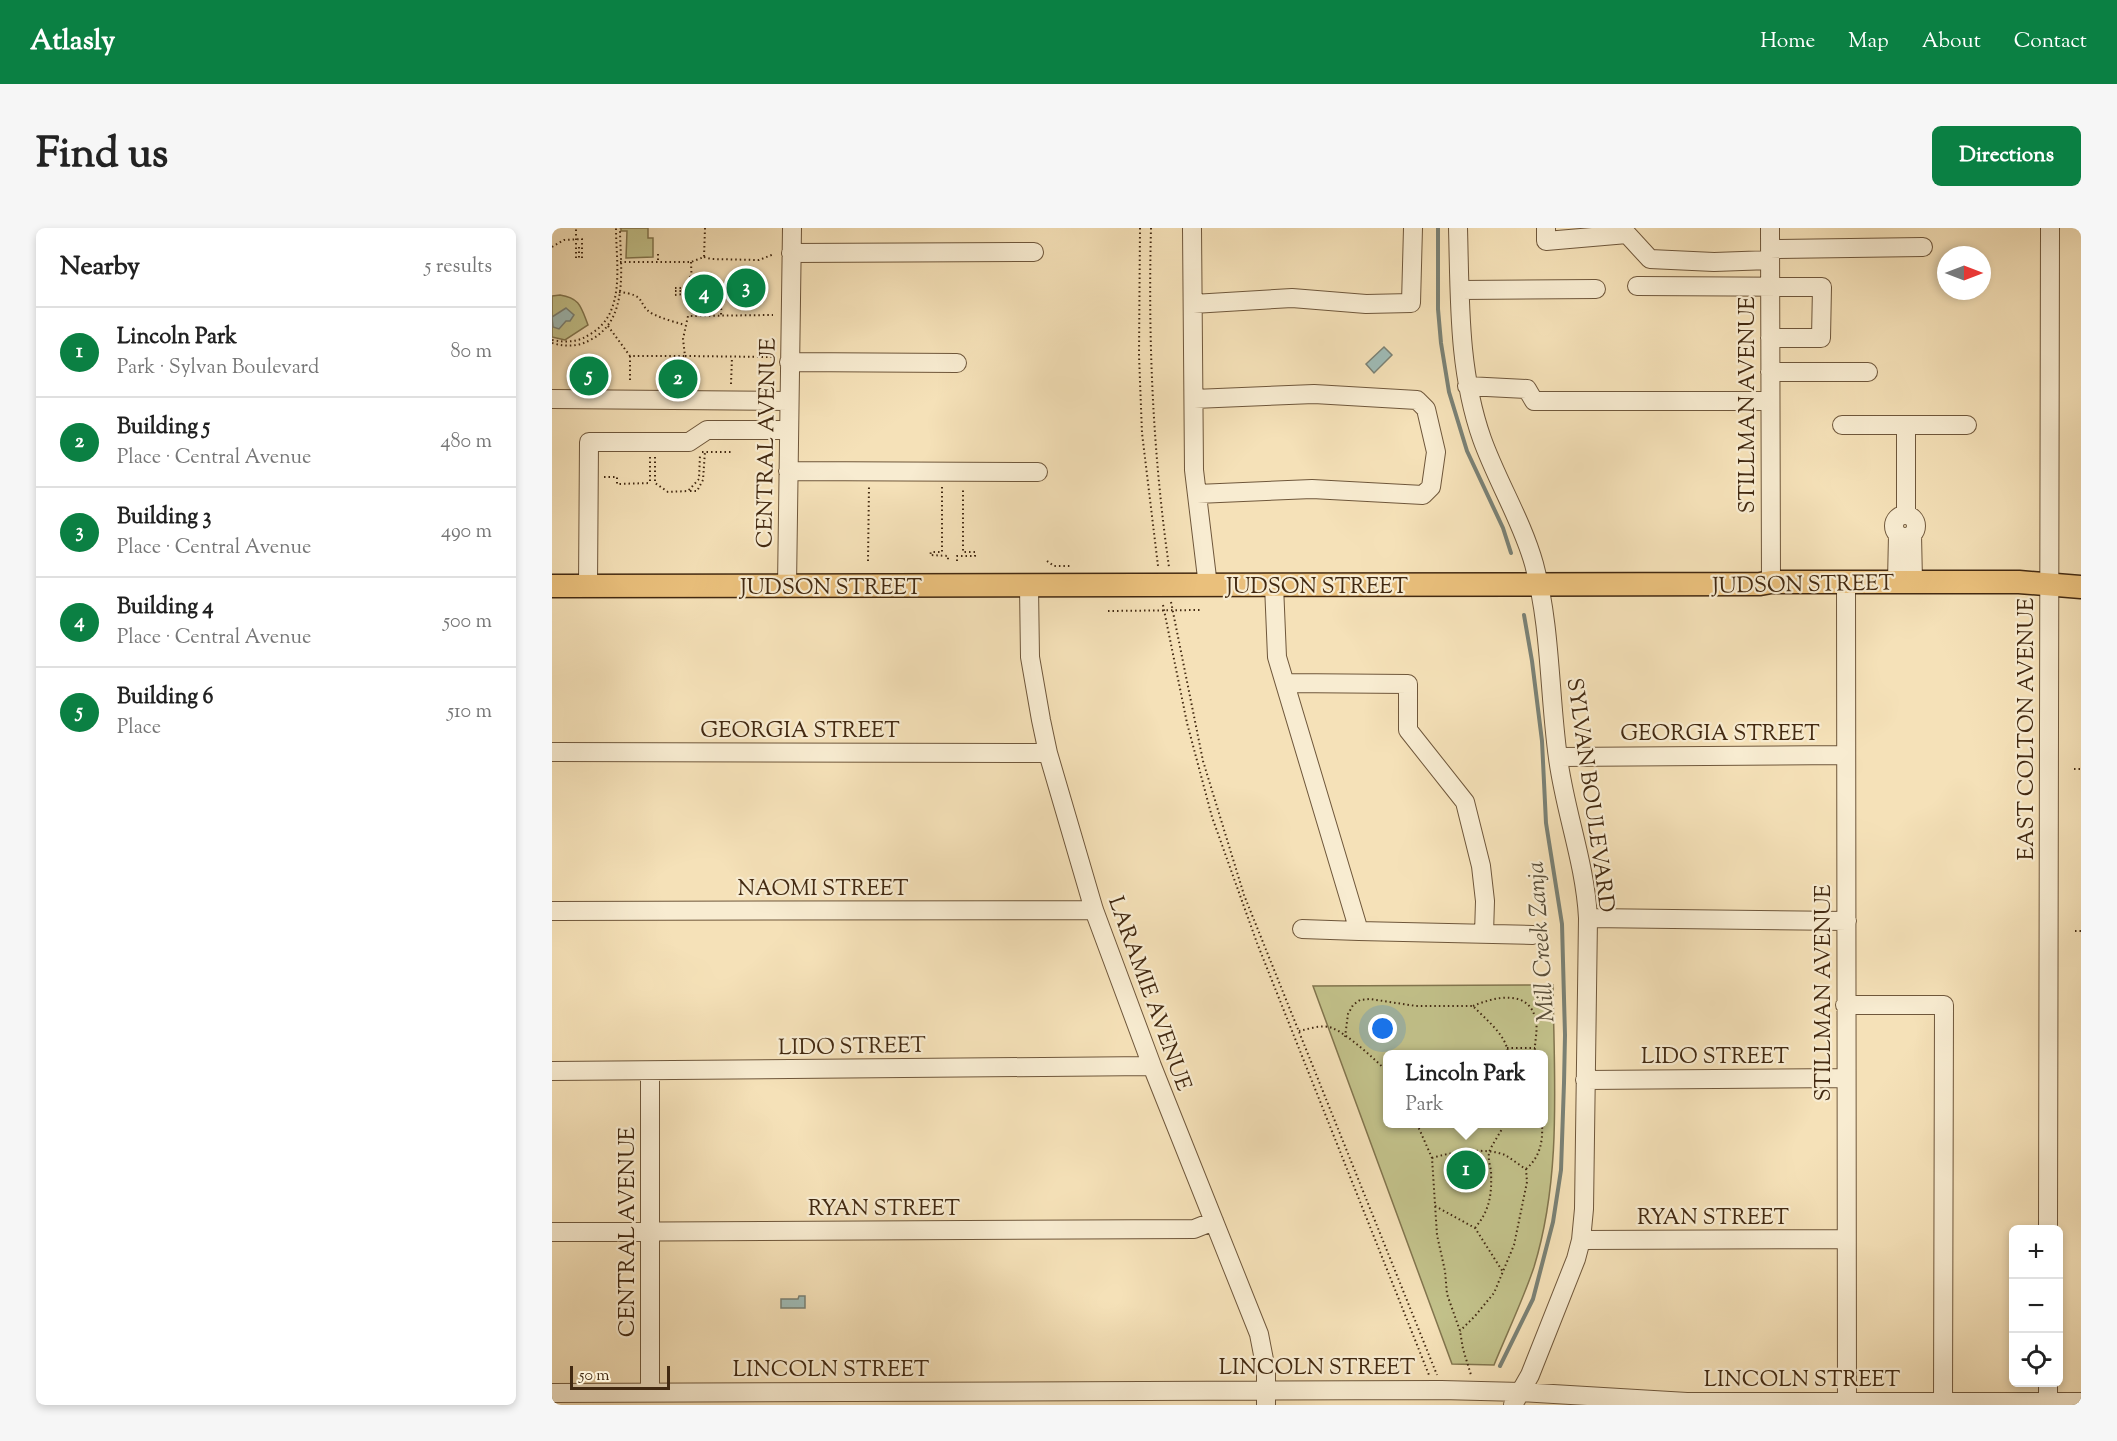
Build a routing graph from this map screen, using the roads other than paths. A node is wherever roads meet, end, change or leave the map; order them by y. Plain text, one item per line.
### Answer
1 (792, 228) edge
2 (1192, 228) edge
3 (1413, 228) edge
4 (1458, 228) edge
5 (1546, 228) edge
6 (1770, 228) edge
7 (2050, 228) edge
8 (1923, 248) dead end
9 (1034, 252) dead end
10 (783, 253) junction
11 (1770, 254) junction
12 (1637, 286) dead end
13 (1770, 286) junction
14 (1596, 289) dead end
15 (1460, 290) junction
16 (1193, 304) junction
17 (1770, 338) junction
18 (781, 360) junction
19 (957, 363) dead end
20 (1770, 372) junction
21 (1868, 372) dead end
22 (1467, 387) junction
23 (552, 399) edge
24 (1194, 399) junction
25 (789, 401) junction
26 (1770, 401) junction
27 (1842, 425) dead end
28 (1906, 425) junction
29 (1967, 425) dead end
30 (789, 430) junction
31 (788, 471) junction
32 (1038, 472) dead end
33 (1197, 494) junction
34 (1846, 581) junction
35 (1905, 581) junction
36 (1771, 582) junction
37 (1539, 584) junction
38 (1274, 585) junction
39 (2048, 585) junction
40 (552, 586) edge
41 (588, 586) junction
42 (788, 586) junction
43 (1208, 586) junction
44 (1029, 587) junction
45 (2081, 587) edge
46 (1285, 683) junction
47 (552, 753) edge
48 (1048, 753) junction
49 (1846, 755) junction
50 (1558, 757) junction
51 (1094, 910) junction
52 (552, 911) edge
53 (1588, 918) junction
54 (1847, 921) junction
55 (1302, 930) dead end
56 (1359, 931) junction
57 (1484, 934) junction
58 (1533, 935) dead end
59 (1845, 1005) junction
60 (1152, 1066) junction
61 (552, 1071) edge
62 (650, 1071) junction
63 (1846, 1078) junction
64 (1585, 1080) junction
65 (1214, 1221) junction
66 (2048, 1225) edge
67 (552, 1232) edge
68 (649, 1232) junction
69 (1846, 1239) junction
70 (1581, 1240) junction
71 (2048, 1387) edge
72 (650, 1392) junction
73 (552, 1393) edge
74 (775, 1398) edge
75 (941, 1398) edge
76 (1101, 1398) edge
77 (1266, 1398) edge
78 (1517, 1398) edge
79 (2081, 1402) edge
80 (2048, 1403) edge
81 (1848, 1404) edge
82 (1943, 1404) edge

1 - 10 street, CENTRAL AVENUE
2 - 16 street
3 - 16 street
4 - 15 street, SYLVAN BOULEVARD
5 - 11 street
6 - 11 street, STILLMAN AVENUE
7 - 39 street, EAST COLTON AVENUE
8 - 11 street
9 - 10 street
10 - 18 street, CENTRAL AVENUE
11 - 13 street, STILLMAN AVENUE
12 - 13 street
13 - 17 street, STILLMAN AVENUE
13 - 17 street
14 - 15 street
15 - 22 street, SYLVAN BOULEVARD
16 - 24 street
17 - 20 street, STILLMAN AVENUE
18 - 19 street
18 - 25 street, CENTRAL AVENUE
20 - 21 street
20 - 26 street, STILLMAN AVENUE
22 - 26 street
22 - 37 street, SYLVAN BOULEVARD
23 - 25 street
24 - 33 street
24 - 33 street
25 - 30 street, CENTRAL AVENUE
26 - 36 street, STILLMAN AVENUE
27 - 28 street
28 - 29 street
28 - 35 street
30 - 31 street, CENTRAL AVENUE
30 - 41 street
31 - 32 street
31 - 42 street, CENTRAL AVENUE
33 - 43 street
34 - 35 main road, JUDSON STREET
34 - 36 main road, JUDSON STREET
34 - 49 street, STILLMAN AVENUE
35 - 39 main road, JUDSON STREET
36 - 37 main road, JUDSON STREET
37 - 38 main road, JUDSON STREET
37 - 50 street, SYLVAN BOULEVARD
38 - 43 main road, JUDSON STREET
38 - 46 street
39 - 45 main road, JUDSON STREET
39 - 66 street, EAST COLTON AVENUE
40 - 41 main road, JUDSON STREET
41 - 42 main road, JUDSON STREET
42 - 44 main road, JUDSON STREET
43 - 44 main road, JUDSON STREET
44 - 48 street, LARAMIE AVENUE
46 - 56 street
46 - 57 street
47 - 48 street, GEORGIA STREET
48 - 51 street, LARAMIE AVENUE
49 - 50 street, GEORGIA STREET
49 - 54 street, STILLMAN AVENUE
50 - 53 street, SYLVAN BOULEVARD
51 - 52 street, NAOMI STREET
51 - 60 street, LARAMIE AVENUE
53 - 54 street
53 - 64 street, SYLVAN BOULEVARD
54 - 59 street, STILLMAN AVENUE
55 - 56 street
56 - 57 street
57 - 58 street
59 - 63 street, STILLMAN AVENUE
59 - 82 street
60 - 62 street, LIDO STREET
60 - 65 street, LARAMIE AVENUE
61 - 62 street, LIDO STREET
62 - 68 street, CENTRAL AVENUE
63 - 64 street, LIDO STREET
63 - 69 street, STILLMAN AVENUE
64 - 70 street, SYLVAN BOULEVARD
65 - 68 street, RYAN STREET
65 - 77 street, LARAMIE AVENUE
67 - 68 street, RYAN STREET
68 - 72 street, CENTRAL AVENUE
69 - 70 street, RYAN STREET
69 - 81 street, STILLMAN AVENUE
70 - 78 street, SYLVAN BOULEVARD
71 - 80 street
72 - 73 street, LINCOLN STREET
72 - 74 street, LINCOLN STREET
74 - 75 street, LINCOLN STREET
75 - 76 street, LINCOLN STREET
76 - 77 street, LINCOLN STREET
77 - 78 street, LINCOLN STREET
78 - 81 street, LINCOLN STREET
79 - 80 street, LINCOLN STREET
80 - 82 street, LINCOLN STREET
81 - 82 street, LINCOLN STREET

